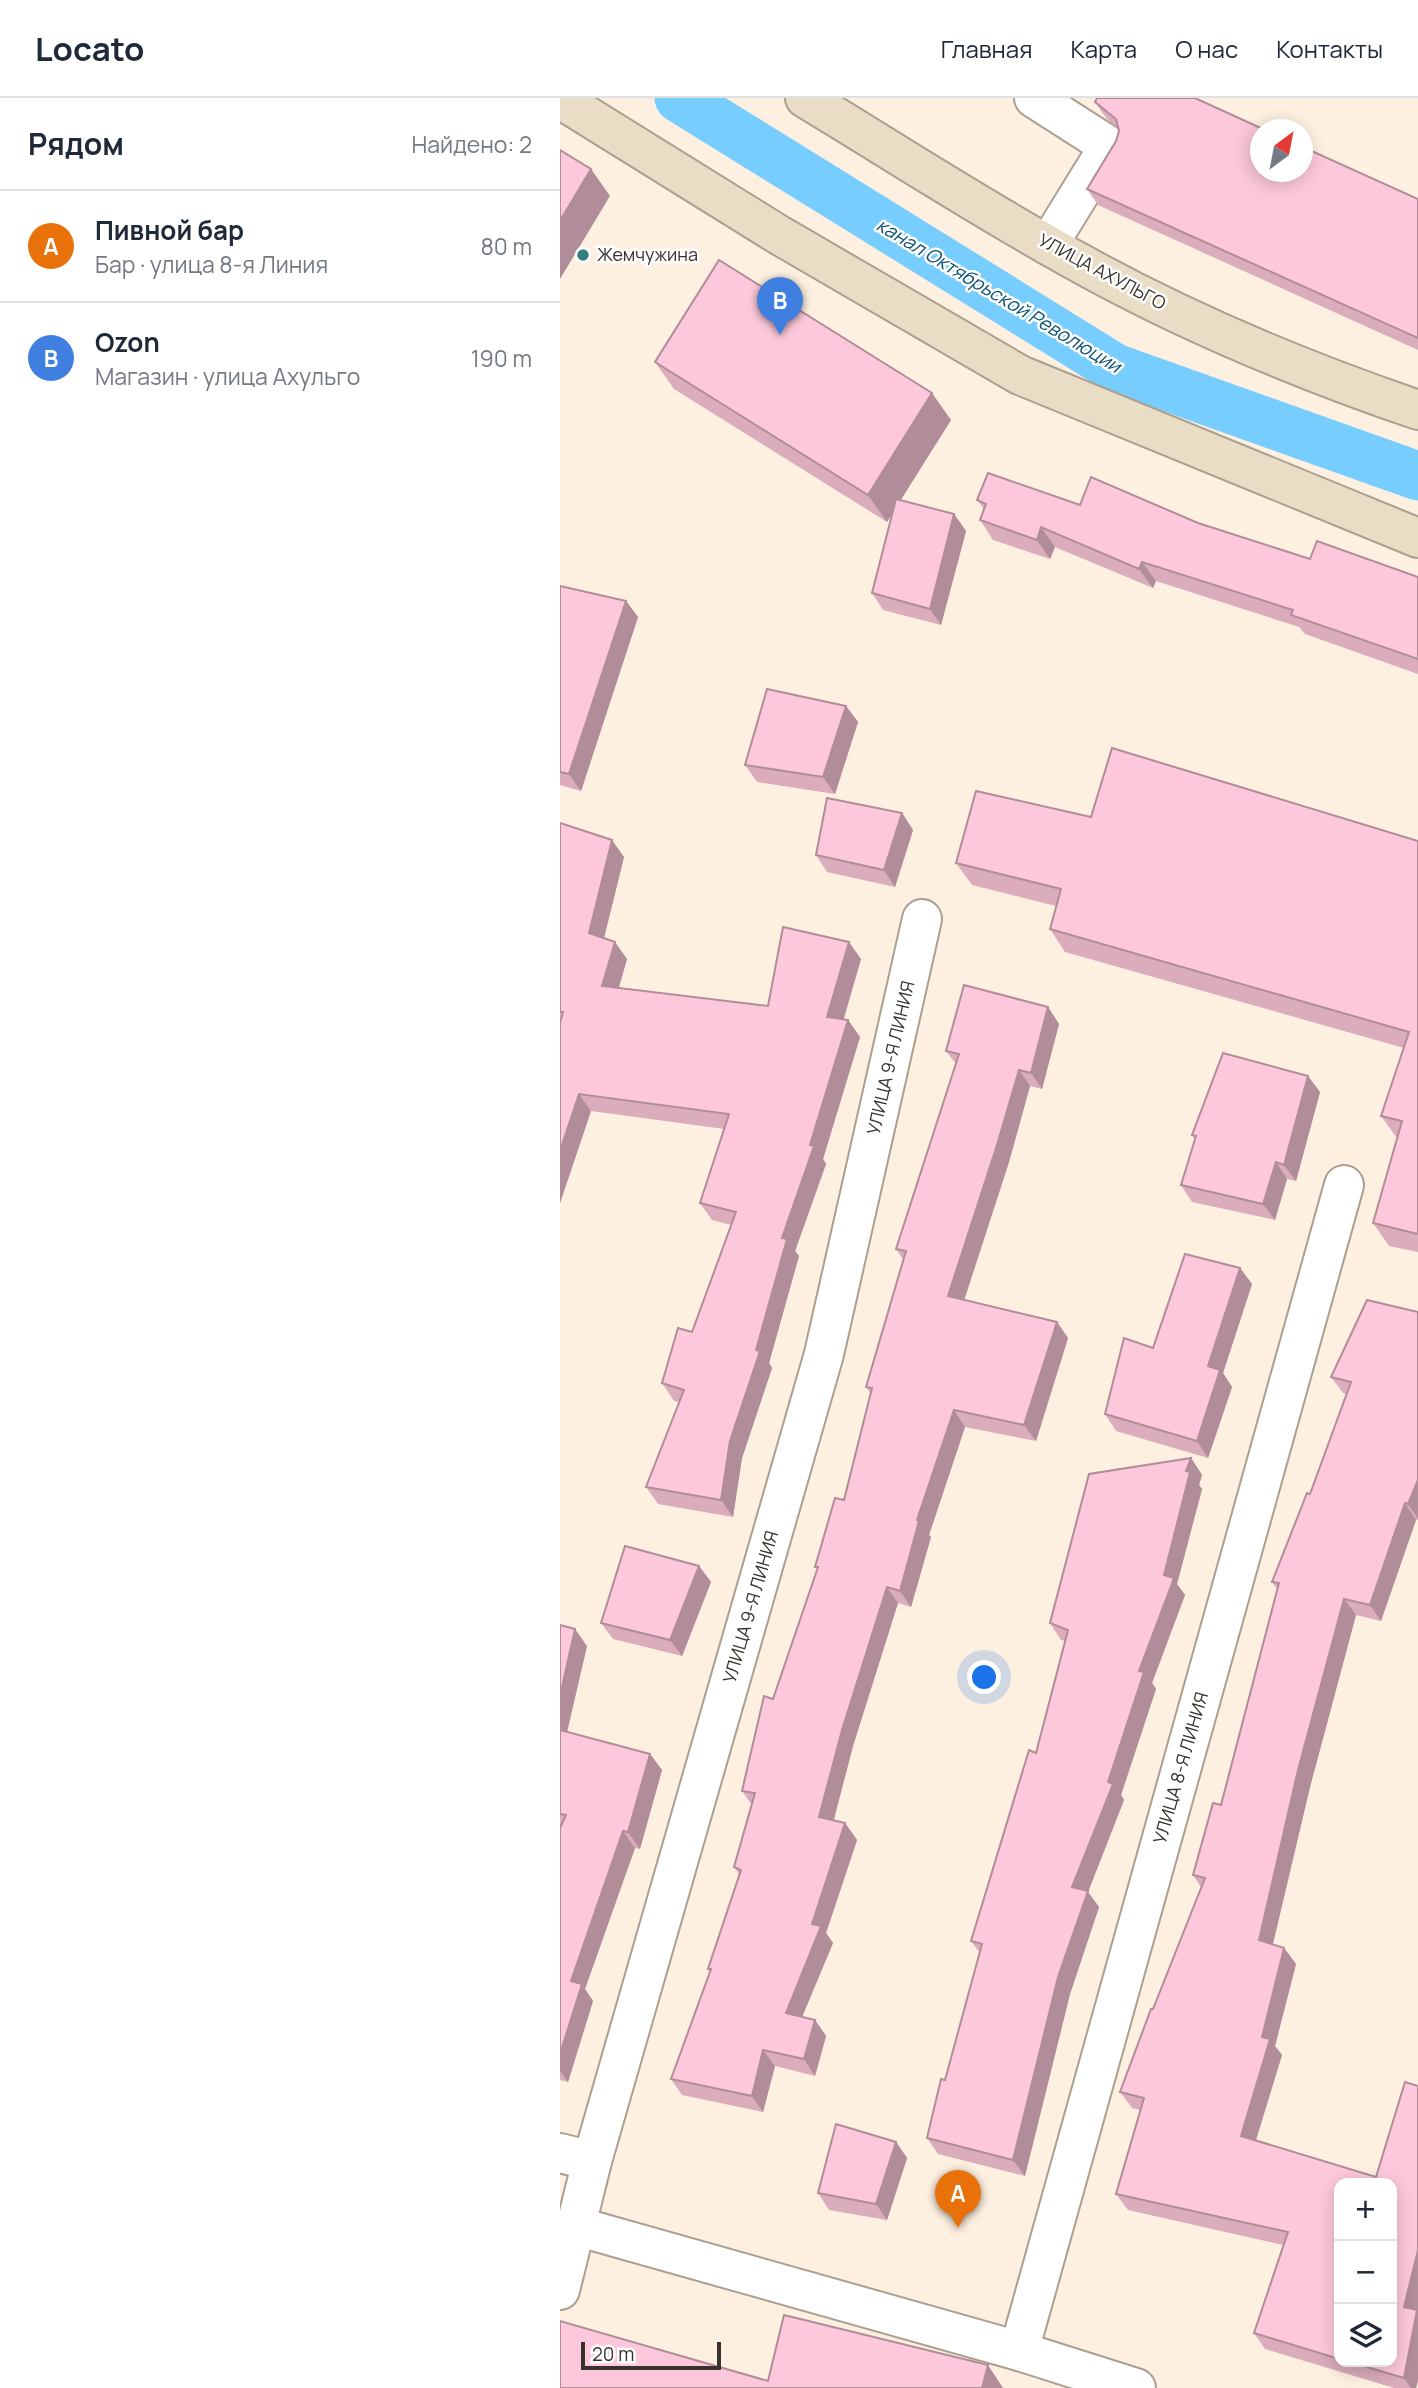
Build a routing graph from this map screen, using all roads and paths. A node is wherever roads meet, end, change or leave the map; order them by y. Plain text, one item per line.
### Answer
1 (805, 98) edge
2 (1034, 98) edge
3 (560, 99) edge
4 (1048, 245) junction
5 (1418, 410) edge
6 (1418, 538) edge
7 (922, 919) dead end
8 (1344, 1185) dead end
9 (576, 2157) edge
10 (576, 2226) junction
11 (560, 2290) edge
12 (1019, 2351) junction
13 (1136, 2388) edge

1 - 4 main road, УЛИЦА АХУЛЬГО
2 - 4 street
3 - 6 main road
4 - 5 main road, УЛИЦА АХУЛЬГО
7 - 9 street, УЛИЦА 9-Я ЛИНИЯ
8 - 12 street, УЛИЦА 8-Я ЛИНИЯ
9 - 10 street, УЛИЦА 9-Я ЛИНИЯ
10 - 11 street, УЛИЦА 9-Я ЛИНИЯ
10 - 12 street
12 - 13 street

